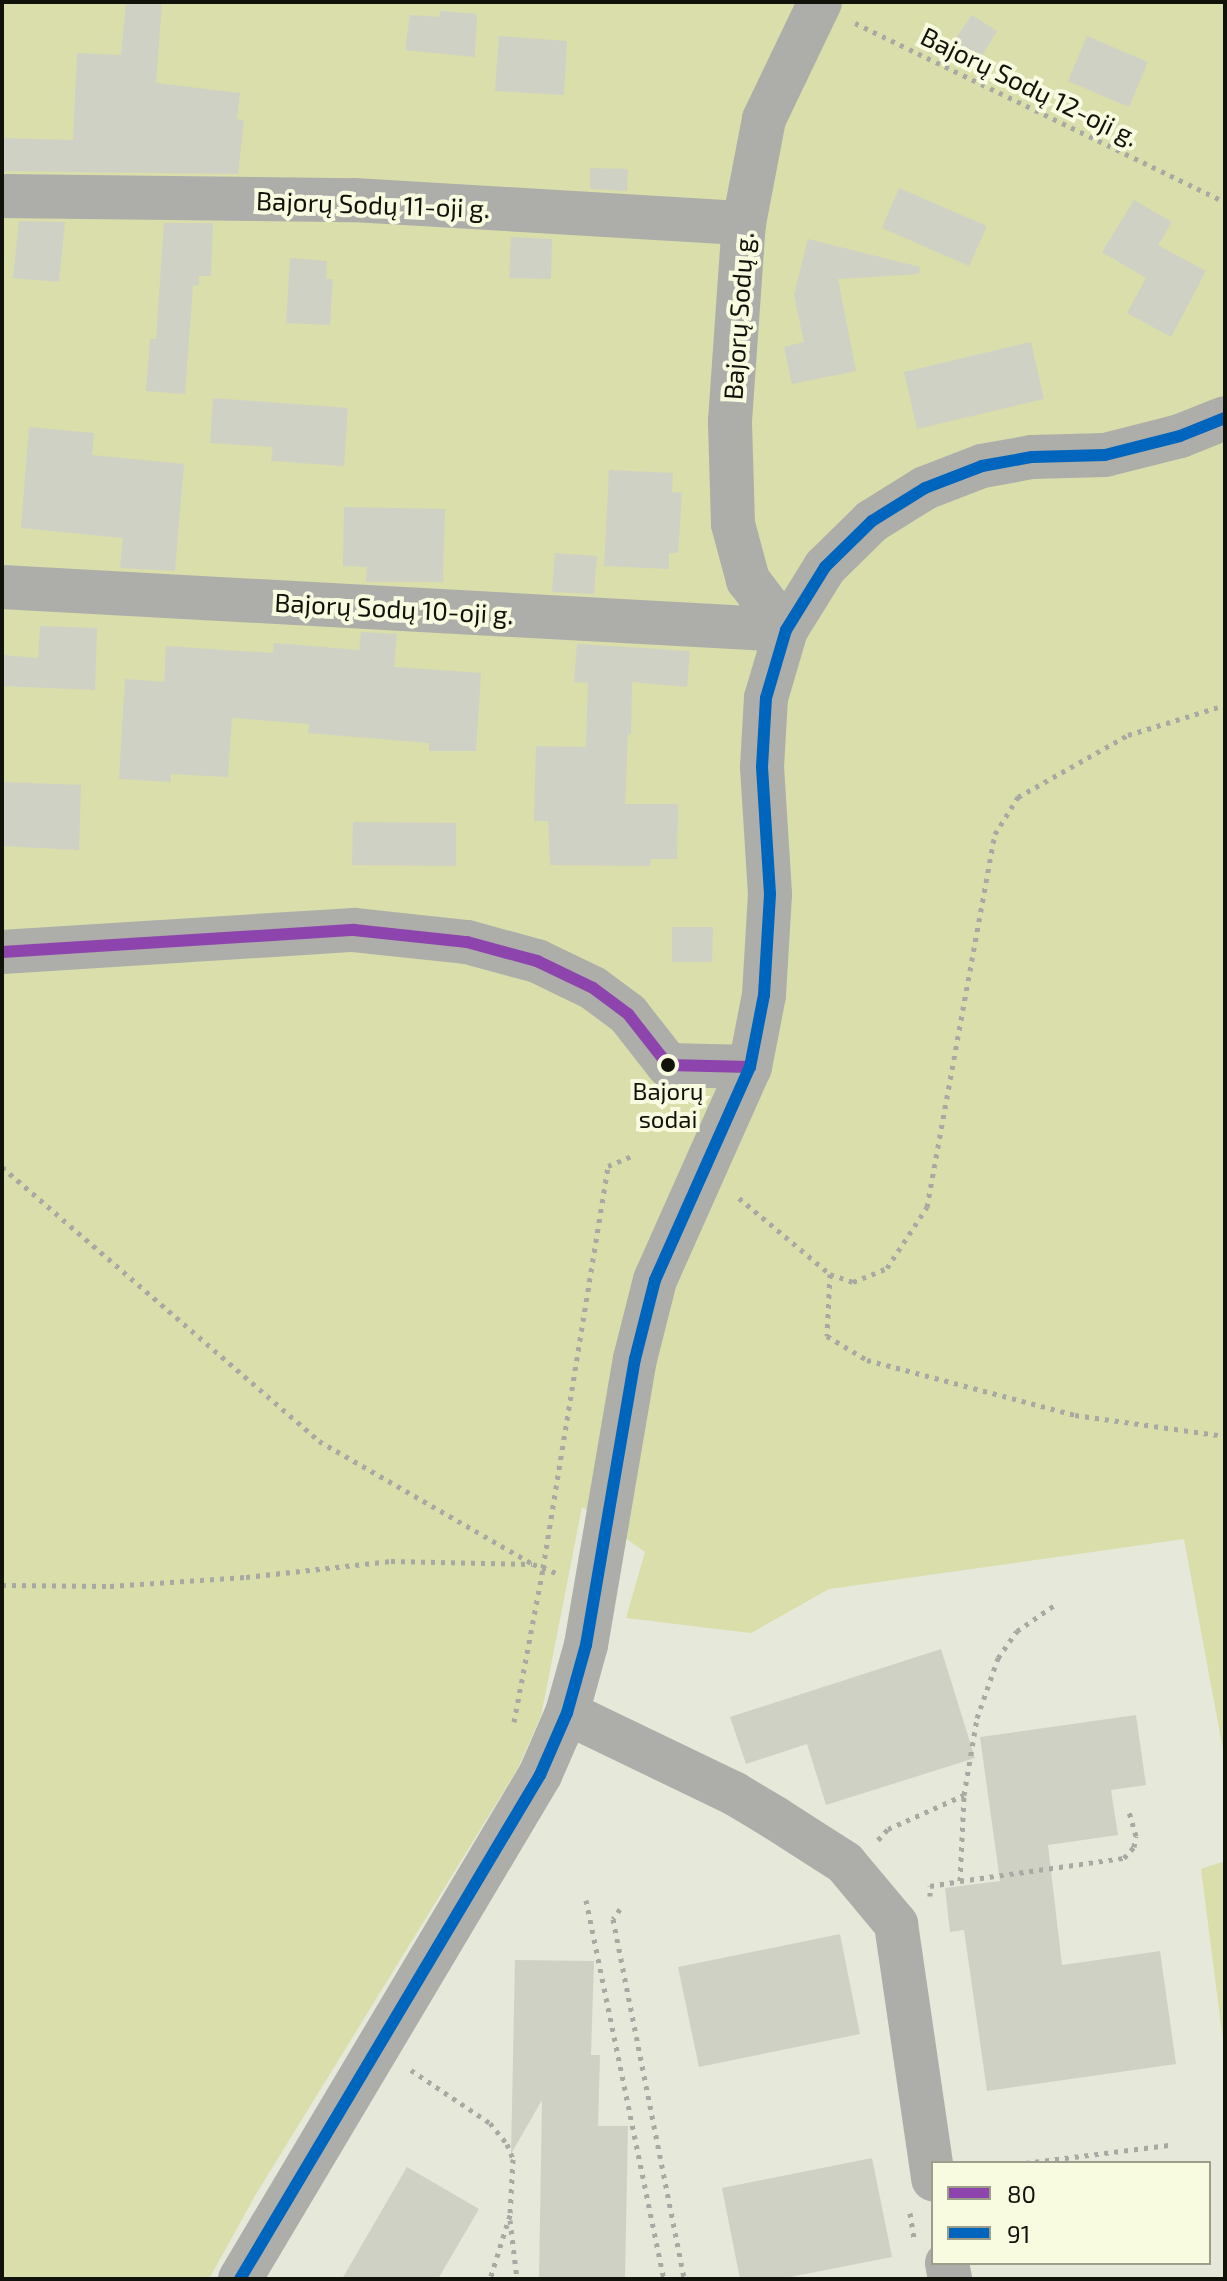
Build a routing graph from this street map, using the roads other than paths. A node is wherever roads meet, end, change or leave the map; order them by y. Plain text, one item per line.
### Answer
1 (819, 4) edge
2 (2, 196) edge
3 (744, 223) junction
4 (1225, 418) edge
5 (2, 587) edge
6 (786, 630) junction
7 (2, 952) edge
8 (750, 1067) junction
9 (567, 1713) junction
10 (931, 2165) edge
11 (240, 2279) edge

1 - 3 street, Bajorų Sodų g.
2 - 3 street, Bajorų Sodų 11-oji g.
3 - 6 street, Bajorų Sodų g.
4 - 6 street
5 - 6 street, Bajorų Sodų 10-oji g.
6 - 8 street
7 - 8 street
8 - 9 street
9 - 10 street
9 - 11 street

